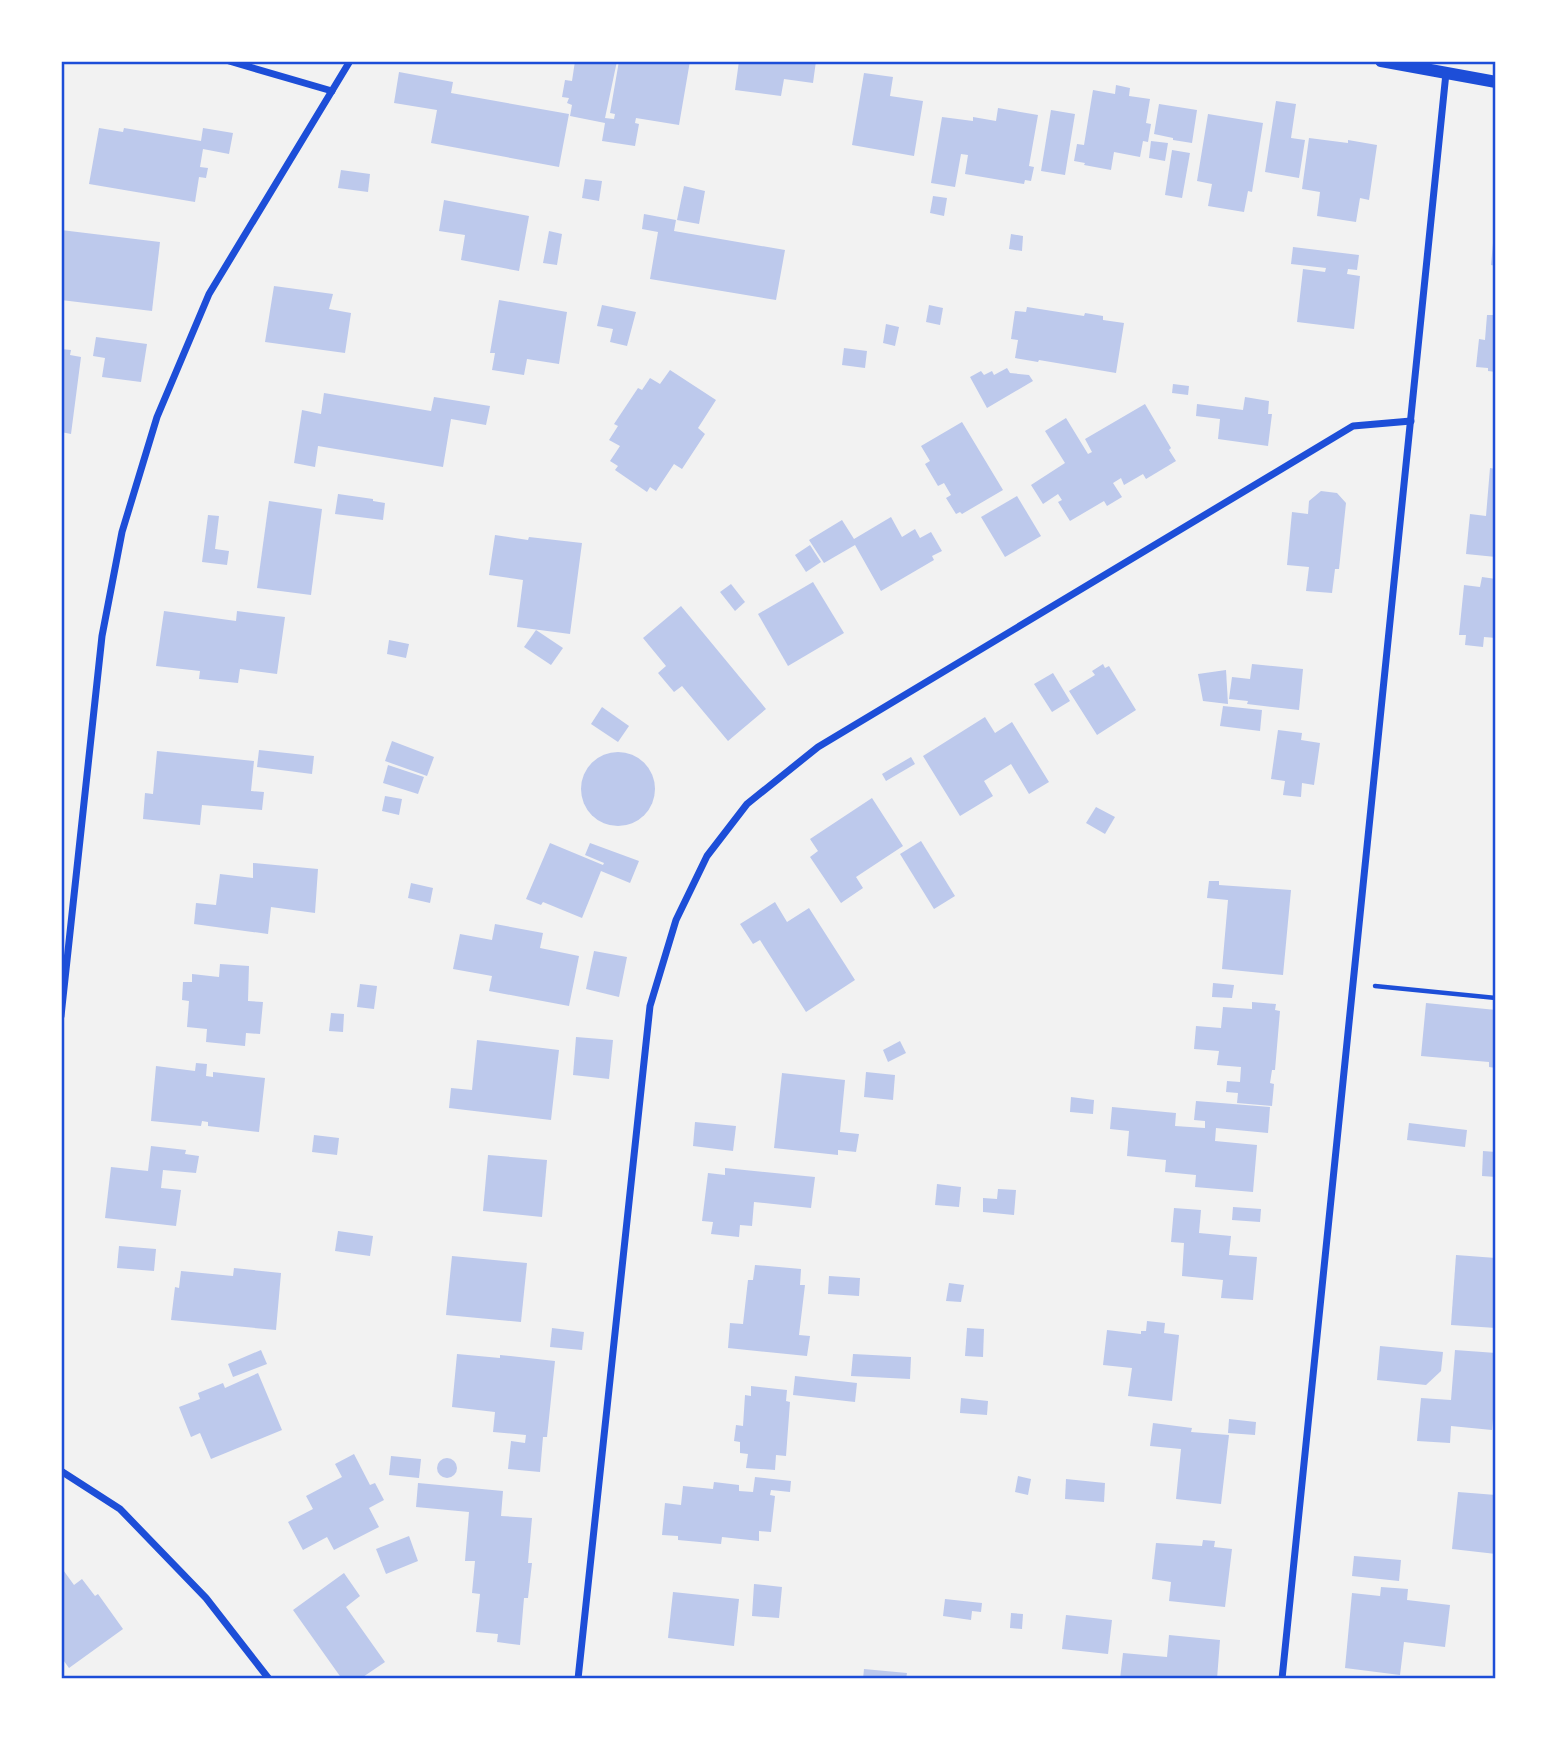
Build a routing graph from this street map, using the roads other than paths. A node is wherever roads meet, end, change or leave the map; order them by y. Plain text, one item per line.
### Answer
1 (229, 61) edge
2 (350, 61) edge
3 (1381, 61) edge
4 (1446, 73) junction
5 (1496, 82) edge
6 (332, 91) junction
7 (1411, 421) junction
8 (61, 1016) edge
9 (61, 1471) edge
10 (269, 1679) edge
11 (578, 1679) edge
12 (1282, 1679) edge

1 - 6 street
2 - 6 street
3 - 4 street
4 - 5 street
4 - 7 street
6 - 8 street
7 - 11 street
7 - 12 street
9 - 10 street

